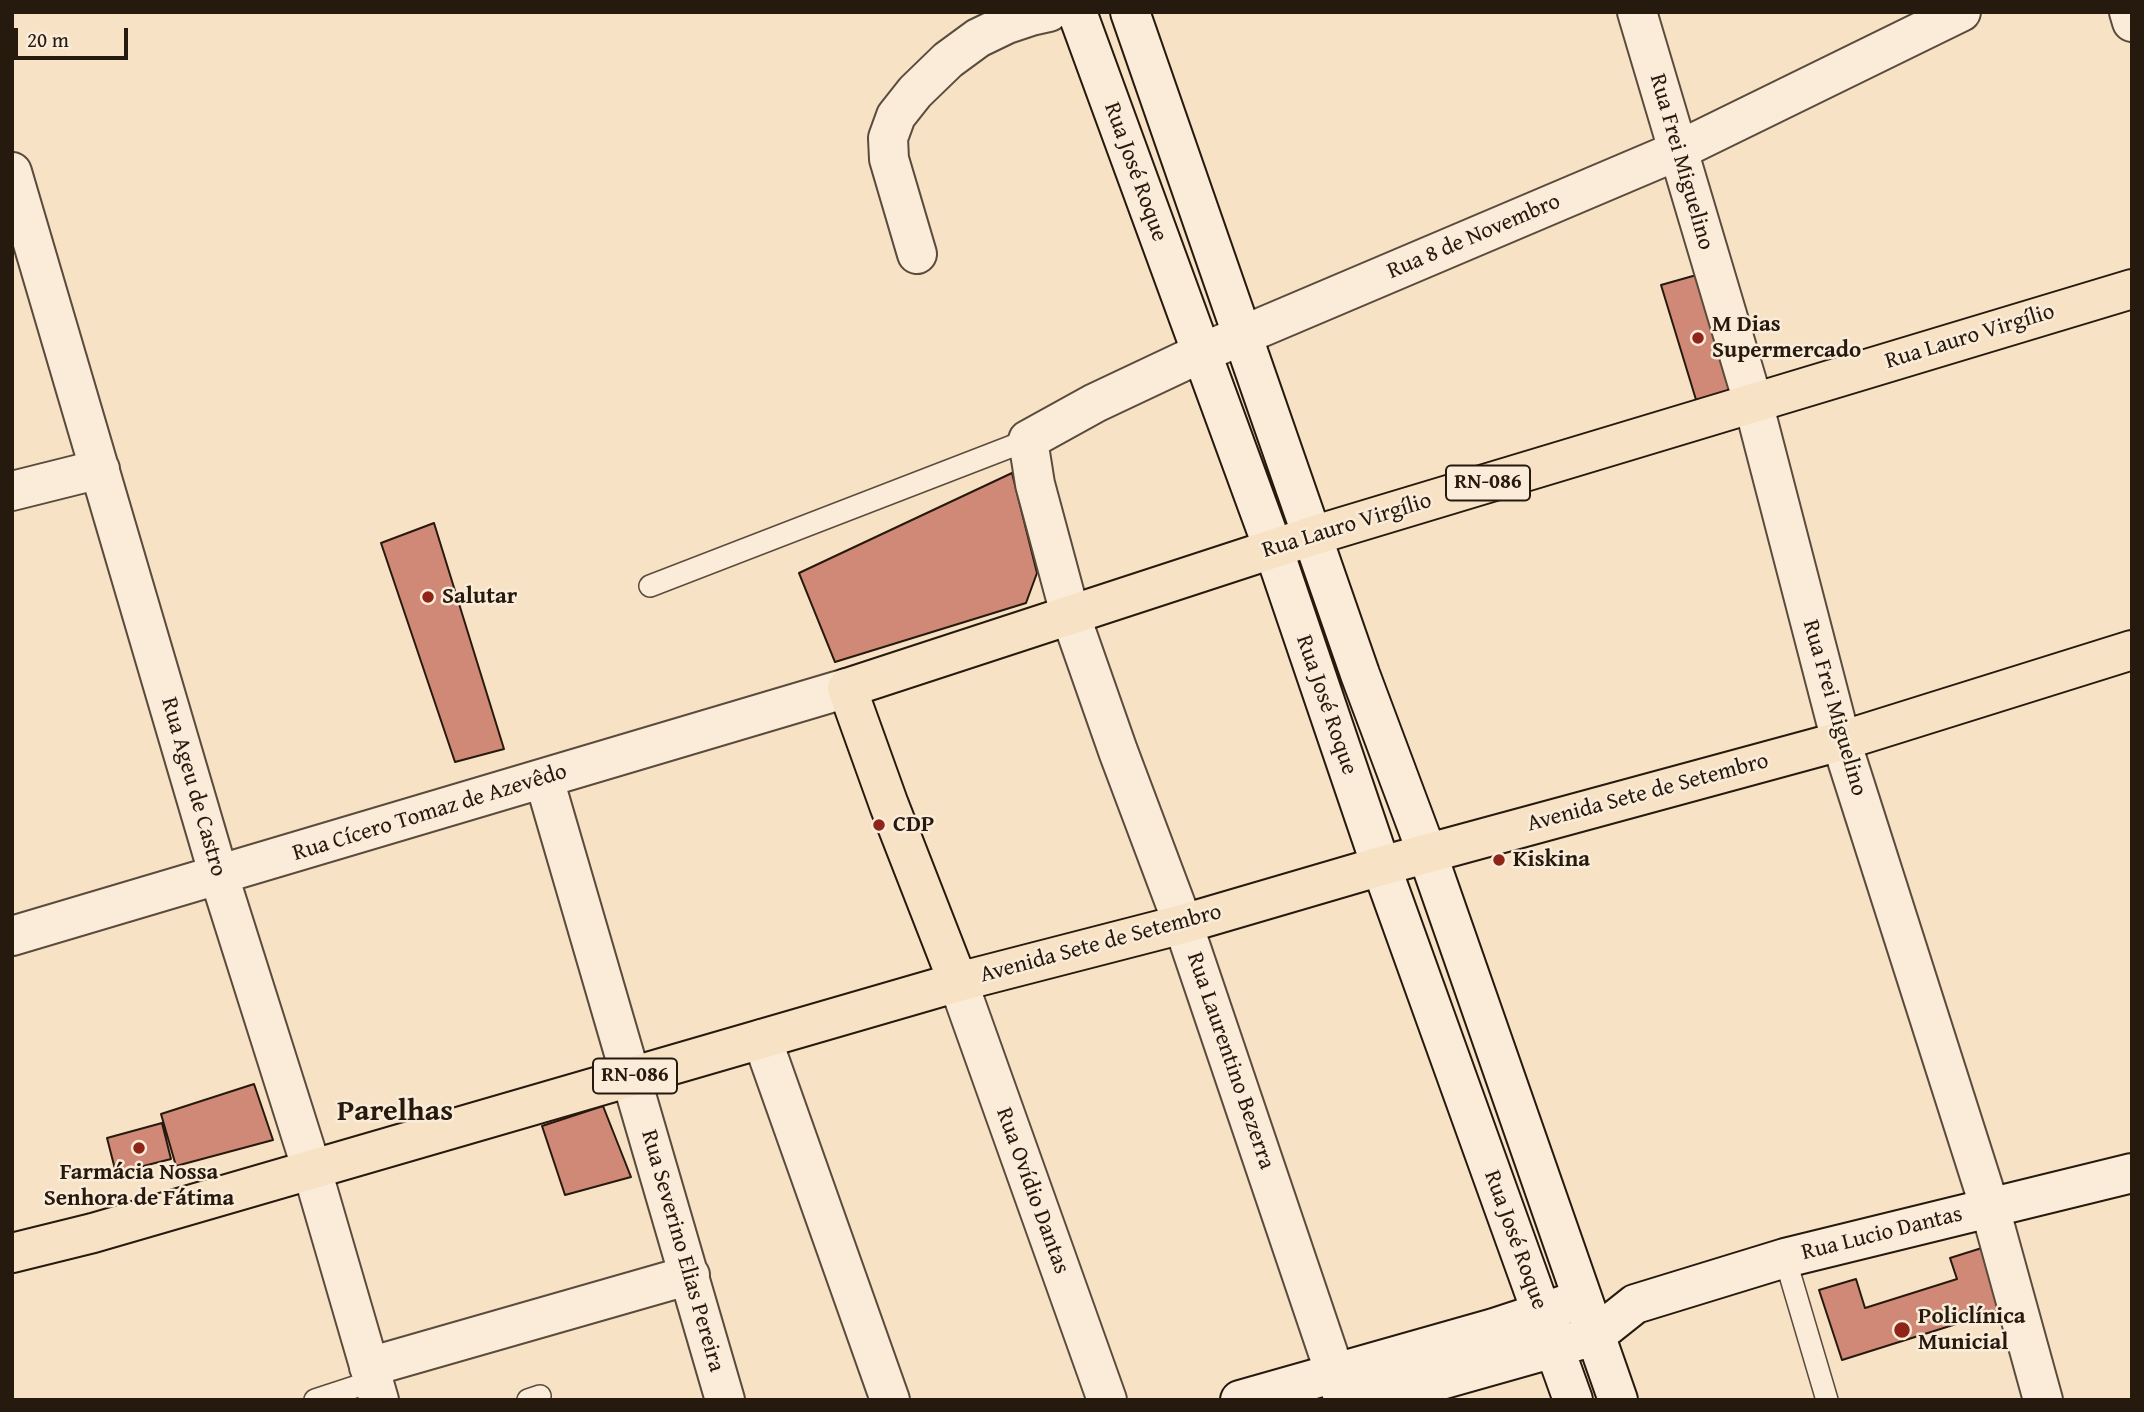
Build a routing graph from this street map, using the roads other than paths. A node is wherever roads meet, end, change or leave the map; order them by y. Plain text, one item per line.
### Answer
1 (1049, 12) edge
2 (1077, 12) edge
3 (1130, 12) edge
4 (1637, 12) edge
5 (1961, 12) edge
6 (2129, 12) edge
7 (2132, 22) edge
8 (1677, 151) junction
9 (12, 172) edge
10 (916, 254) dead end
11 (2132, 289) edge
12 (1243, 335) junction
13 (1201, 353) junction
14 (1753, 402) junction
15 (1028, 440) junction
16 (100, 469) junction
17 (12, 491) edge
18 (1312, 536) junction
19 (1273, 548) junction
20 (649, 586) dead end
21 (1070, 614) junction
22 (2132, 650) edge
23 (847, 688) junction
24 (1841, 741) junction
25 (544, 779) junction
26 (1427, 853) junction
27 (1381, 866) junction
28 (219, 876) junction
29 (1183, 924) junction
30 (12, 936) edge
31 (958, 982) junction
32 (762, 1039) junction
33 (631, 1077) junction
34 (1520, 1124) junction
35 (1477, 1137) junction
36 (312, 1170) junction
37 (2132, 1172) edge
38 (1990, 1208) junction
39 (12, 1253) edge
40 (1785, 1258) junction
41 (690, 1275) junction
42 (1583, 1300) junction
43 (1635, 1304) junction
44 (1541, 1311) junction
45 (1596, 1335) junction
46 (1554, 1348) junction
47 (374, 1382) edge
48 (1339, 1386) edge
49 (315, 1400) edge
50 (726, 1400) edge
51 (890, 1400) edge
52 (1107, 1400) edge
53 (1240, 1400) edge
54 (1370, 1400) edge
55 (1573, 1400) edge
56 (1618, 1400) edge
57 (1827, 1400) edge
58 (2043, 1400) edge

1 - 10 street
2 - 13 street, Rua José Roque
3 - 12 street, Rua José Roque
4 - 8 street, Rua Frei Miguelino
5 - 8 street, Rua 8 de Novembro
6 - 7 street
8 - 12 street, Rua 8 de Novembro
8 - 14 street, Rua Frei Miguelino
9 - 16 street, Rua Ageu de Castro
11 - 14 main road, Rua Lauro Virgílio / RN-086
12 - 13 street, Rua 8 de Novembro
12 - 18 street, Rua José Roque
13 - 15 street, Rua 8 de Novembro
13 - 19 street, Rua José Roque
14 - 18 main road, Rua Lauro Virgílio / RN-086
14 - 24 street, Rua Frei Miguelino
15 - 20 lane
15 - 21 street, Rua Laurentino Bezerra
16 - 17 street
16 - 28 street, Rua Ageu de Castro
18 - 19 main road, Rua Lauro Virgílio / RN-086
18 - 26 street, Rua José Roque
19 - 21 main road, Rua Lauro Virgílio / RN-086
19 - 27 street, Rua José Roque
21 - 23 main road, Rua Lauro Virgílio / RN-086
21 - 29 street, Rua Laurentino Bezerra
22 - 24 main road, Avenida Sete de Setembro / RN-086
23 - 25 street, Rua Cícero Tomaz de Azevêdo
23 - 31 main road
24 - 26 main road, Avenida Sete de Setembro / RN-086
24 - 38 street, Rua Frei Miguelino
25 - 28 street, Rua Cícero Tomaz de Azevêdo
25 - 33 street, Rua Severino Elias Pereira
26 - 27 main road, Avenida Sete de Setembro / RN-086
26 - 34 street, Rua José Roque
27 - 29 main road, Avenida Sete de Setembro / RN-086
27 - 35 street, Rua José Roque
28 - 30 street, Rua Cícero Tomaz de Azevêdo
28 - 36 street, Rua Ageu de Castro
29 - 31 main road, Avenida Sete de Setembro / RN-086
29 - 48 street, Rua Laurentino Bezerra
31 - 32 main road, RN-086
31 - 52 street, Rua Ovídio Dantas
32 - 33 main road, RN-086
32 - 51 street
33 - 36 main road, RN-086
33 - 41 street, Rua Severino Elias Pereira
34 - 35 street
34 - 42 street, Rua José Roque
35 - 44 street, Rua José Roque
36 - 39 main road, RN-086
36 - 47 street, Rua Ageu de Castro
37 - 38 street, Rua Lucio Dantas
38 - 40 street, Rua Lucio Dantas
38 - 58 street, Rua Frei Miguelino
40 - 43 street, Rua Lucio Dantas
40 - 57 lane
41 - 47 street
41 - 50 street, Rua Severino Elias Pereira
42 - 43 street, Rua Lucio Dantas
42 - 44 street, Rua Lucio Dantas
42 - 45 street, Rua José Roque
43 - 45 street, Rua Lucio Dantas
44 - 46 street, Rua José Roque
44 - 48 street, Rua Lucio Dantas
45 - 46 street, Rua Lucio Dantas
45 - 56 street, Rua José Roque
46 - 54 street, Rua Lucio Dantas
46 - 55 street, Rua José Roque
47 - 49 lane
48 - 53 street, Rua Lucio Dantas

